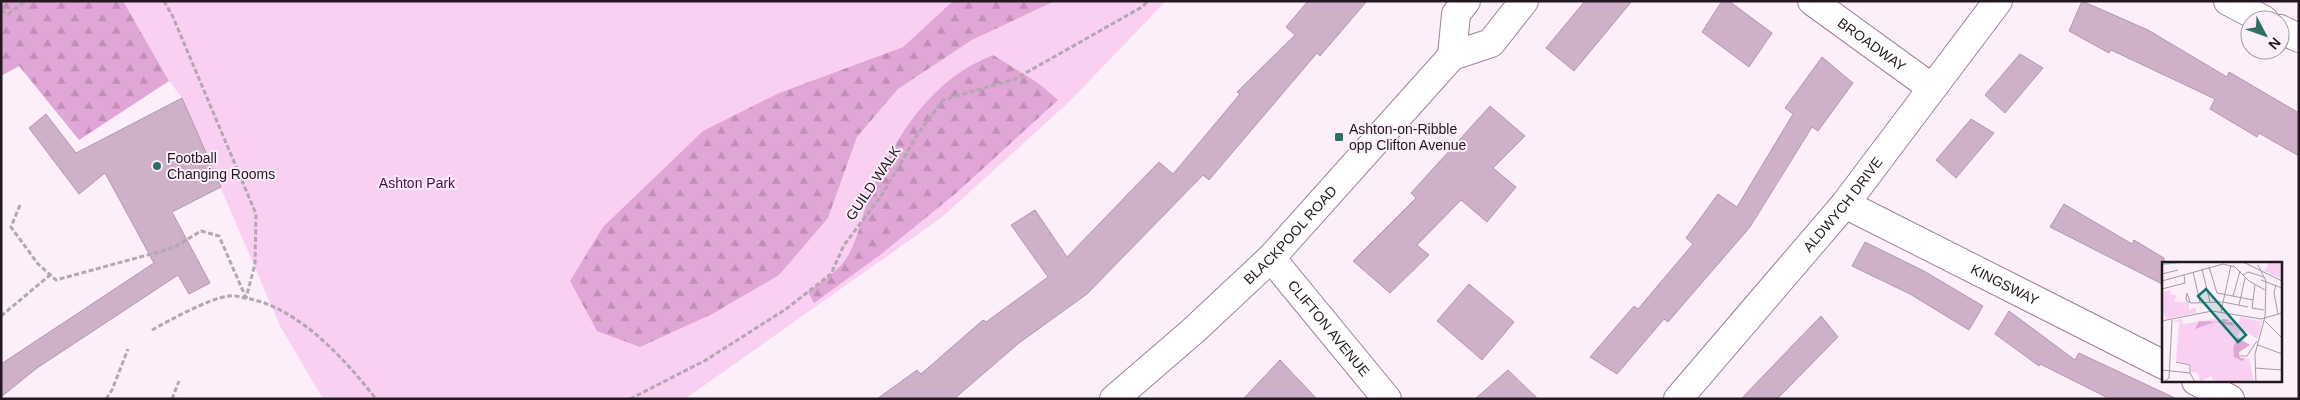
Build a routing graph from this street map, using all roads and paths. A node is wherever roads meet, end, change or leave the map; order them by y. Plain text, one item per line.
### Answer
1 (26, 1) edge
2 (164, 1) edge
3 (1148, 1) edge
4 (1466, 1) edge
5 (1524, 1) edge
6 (1812, 1) edge
7 (1998, 1) edge
8 (2228, 1) edge
9 (2245, 10) edge
10 (1, 11) edge
11 (1452, 56) junction
12 (1932, 88) junction
13 (1845, 204) junction
14 (20, 205) dead end
15 (1271, 258) junction
16 (50, 275) junction
17 (246, 298) junction
18 (1, 316) edge
19 (152, 330) dead end
20 (128, 349) dead end
21 (2162, 364) edge
22 (179, 381) dead end
23 (2198, 382) edge
24 (106, 399) edge
25 (172, 399) edge
26 (376, 399) edge
27 (630, 399) edge
28 (1114, 399) edge
29 (1387, 399) edge
30 (1678, 399) edge
31 (2230, 399) edge

1 - 10 path
2 - 17 path
3 - 27 path, GUILD WALK
4 - 11 main road
5 - 11 main road, BLACKPOOL ROAD
6 - 12 main road, BROADWAY
7 - 12 main road, ALDWYCH DRIVE
8 - 9 main road
11 - 15 main road, BLACKPOOL ROAD
12 - 13 main road, ALDWYCH DRIVE
13 - 21 main road, KINGSWAY
13 - 30 main road, ALDWYCH DRIVE
14 - 16 path
15 - 28 main road, BLACKPOOL ROAD
15 - 29 main road, CLIFTON AVENUE
16 - 17 path
16 - 18 path
17 - 19 path
17 - 26 path
20 - 24 path
22 - 25 path
23 - 31 main road

